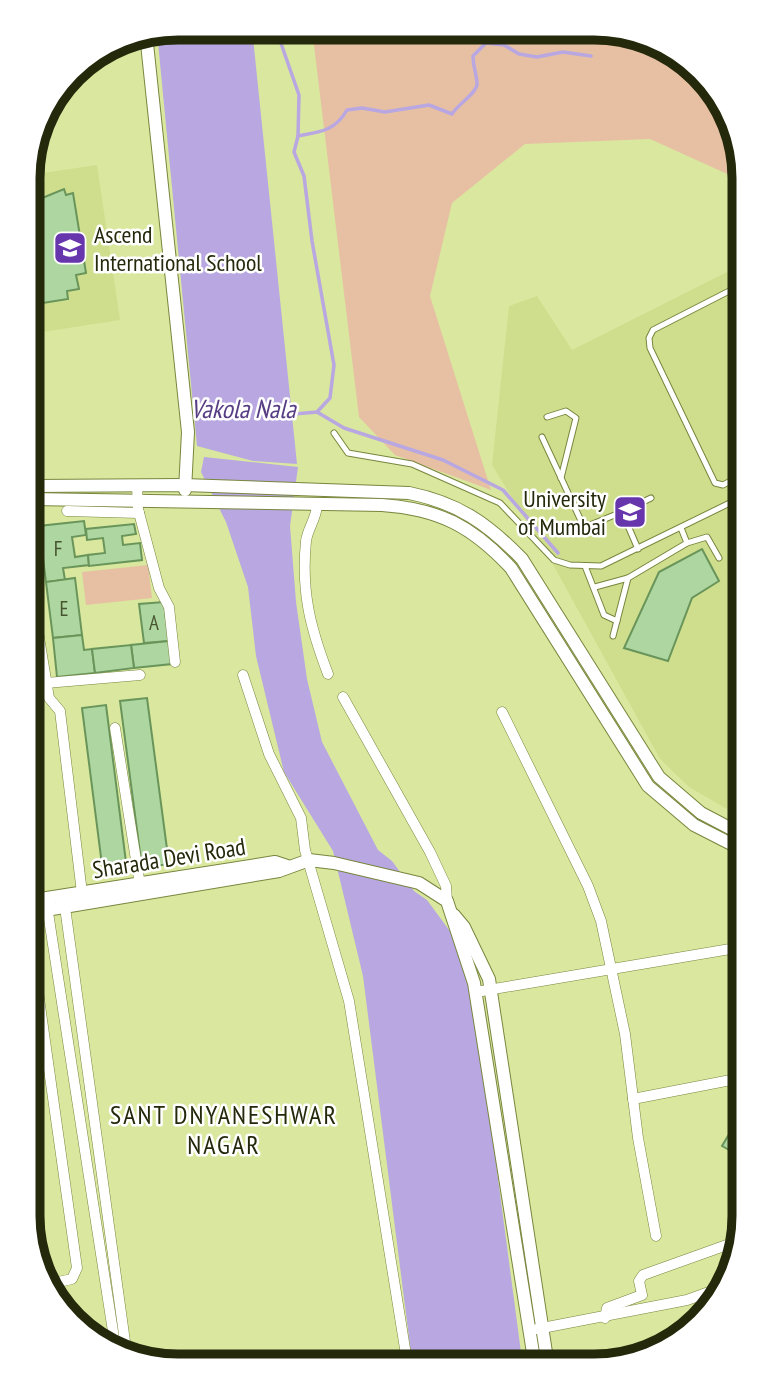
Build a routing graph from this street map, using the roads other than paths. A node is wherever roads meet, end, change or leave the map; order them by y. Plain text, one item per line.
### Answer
1 (147, 44) edge
2 (732, 290) edge
3 (547, 417) dead end
4 (334, 433) dead end
5 (542, 438) dead end
6 (561, 478) junction
7 (732, 480) edge
8 (137, 485) junction
9 (184, 485) junction
10 (40, 486) edge
11 (651, 498) dead end
12 (186, 500) junction
13 (40, 502) edge
14 (732, 502) edge
15 (316, 504) junction
16 (138, 507) junction
17 (622, 512) junction
18 (681, 528) junction
19 (687, 543) junction
20 (638, 548) junction
21 (719, 558) dead end
22 (585, 566) junction
23 (628, 578) junction
24 (595, 587) junction
25 (544, 604) junction
26 (617, 621) junction
27 (613, 636) dead end
28 (40, 645) edge
29 (174, 662) dead end
30 (328, 674) dead end
31 (141, 675) dead end
32 (243, 675) dead end
33 (46, 683) junction
34 (343, 697) dead end
35 (502, 712) dead end
36 (115, 728) dead end
37 (731, 829) edge
38 (731, 844) edge
39 (309, 860) junction
40 (140, 885) junction
41 (162, 886) junction
42 (82, 893) junction
43 (64, 901) junction
44 (42, 903) edge
45 (449, 906) junction
46 (70, 946) junction
47 (54, 949) junction
48 (731, 949) edge
49 (475, 965) junction
50 (612, 967) junction
51 (491, 989) junction
52 (476, 992) junction
53 (40, 1006) edge
54 (502, 1057) junction
55 (488, 1060) junction
56 (731, 1080) edge
57 (633, 1099) junction
58 (523, 1191) junction
59 (509, 1194) junction
60 (529, 1232) junction
61 (515, 1235) junction
62 (656, 1236) dead end
63 (728, 1244) edge
64 (105, 1245) junction
65 (58, 1281) edge
66 (708, 1292) edge
67 (642, 1295) junction
68 (646, 1309) junction
69 (605, 1318) junction
70 (536, 1329) junction
71 (125, 1342) edge
72 (406, 1354) edge
73 (534, 1354) edge
74 (545, 1354) edge

1 - 9 street
2 - 7 lane
3 - 6 lane
4 - 22 lane
5 - 6 lane
6 - 17 lane
8 - 9 street
8 - 10 street
8 - 16 street
9 - 12 street
9 - 25 street
11 - 17 lane
12 - 15 street
12 - 16 street
13 - 16 street
14 - 18 lane
15 - 25 street
15 - 30 street
16 - 29 street
17 - 20 lane
18 - 19 lane
18 - 20 lane
19 - 21 lane
19 - 23 lane
20 - 22 lane
22 - 24 lane
23 - 24 lane
23 - 26 lane
24 - 26 lane
25 - 37 street
25 - 38 street
26 - 27 lane
28 - 33 street
31 - 33 street
32 - 39 street
33 - 42 street
34 - 45 street
35 - 50 street
36 - 40 street
39 - 41 street, Sharada Devi Road
39 - 45 street
39 - 72 street
40 - 41 street, Sharada Devi Road
40 - 42 street, Sharada Devi Road
41 - 43 street
42 - 43 street, Sharada Devi Road
43 - 44 street, Sharada Devi Road
43 - 46 street
44 - 47 street
45 - 49 street
46 - 47 street
46 - 64 street
47 - 64 street
48 - 50 street
49 - 51 street
49 - 52 street
50 - 51 street
50 - 57 street
51 - 52 street
51 - 54 street
52 - 55 street
53 - 65 street
54 - 55 street
54 - 58 street
55 - 59 street
56 - 57 street
57 - 62 street
58 - 59 street
58 - 60 street
59 - 61 street
60 - 61 street
60 - 70 street
61 - 70 street
63 - 67 street
64 - 71 street
66 - 68 street
67 - 68 street
67 - 69 street
68 - 69 street
69 - 70 street
70 - 73 street
70 - 74 street

